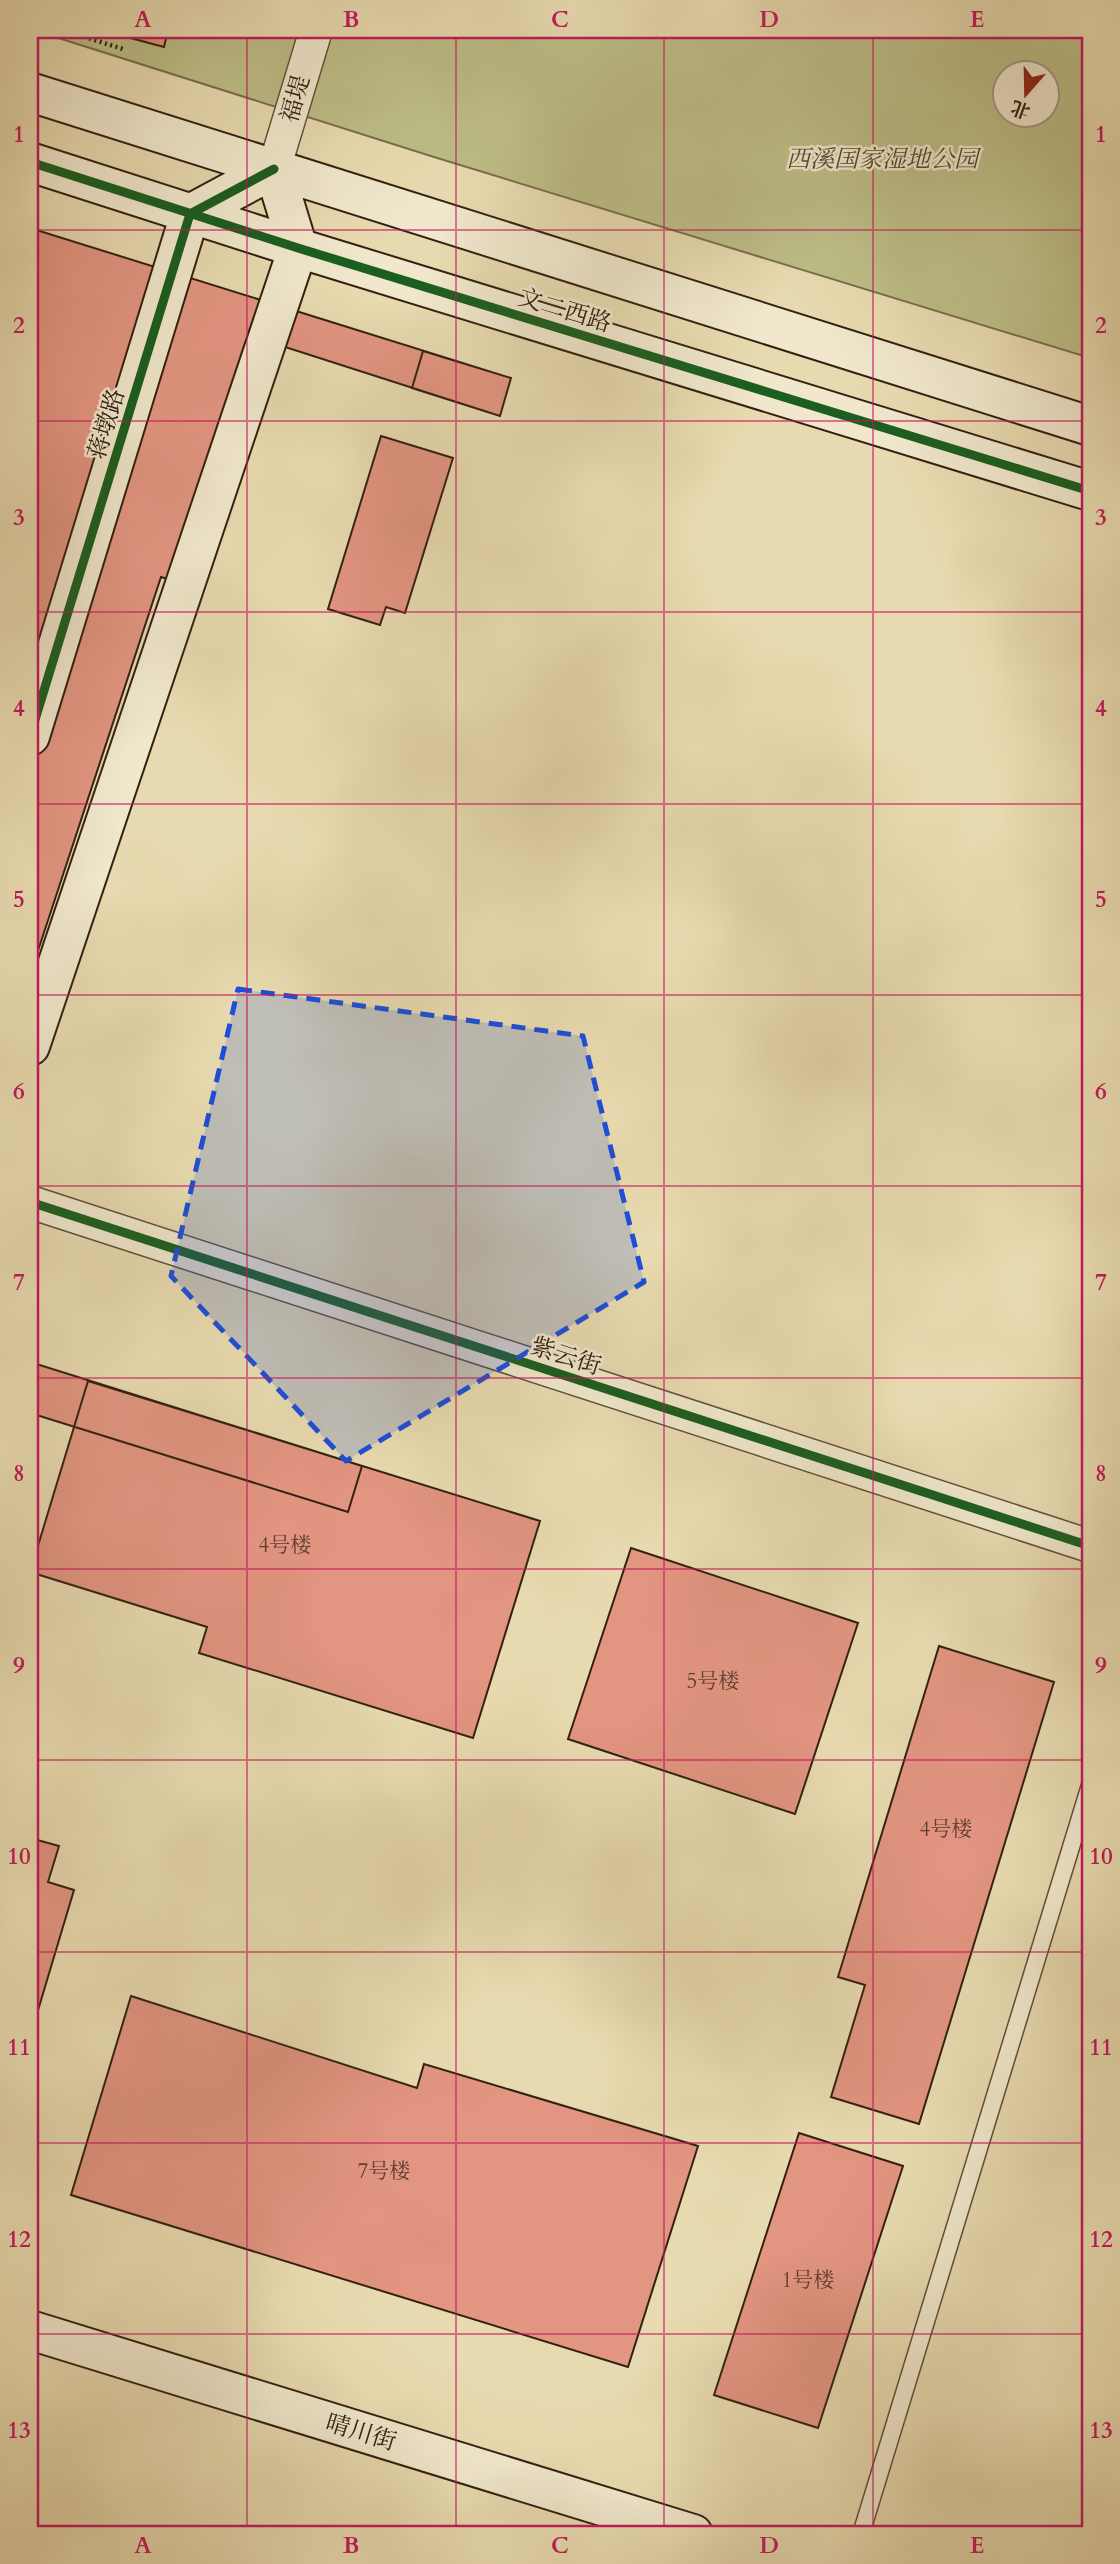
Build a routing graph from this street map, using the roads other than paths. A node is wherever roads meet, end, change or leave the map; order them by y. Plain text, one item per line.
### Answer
1 (316, 30) edge
2 (30, 92) edge
3 (30, 162) edge
4 (274, 169) junction
5 (190, 214) junction
6 (298, 248) junction
7 (1090, 426) edge
8 (1090, 491) edge
9 (30, 736) edge
10 (30, 1045) edge
11 (30, 1202) edge
12 (1090, 1546) edge
13 (1090, 1785) edge
14 (30, 2330) edge
15 (693, 2534) edge
16 (861, 2534) edge

1 - 4 street, 福堤
2 - 4 main road, 文二西路
3 - 5 main road, 文二西路
4 - 5 main road
4 - 6 main road
4 - 7 main road, 文二西路
5 - 6 main road, 文二西路
5 - 9 main road, 蒋墩路
6 - 8 main road, 文二西路
6 - 10 main road
11 - 12 street, 紫云街
13 - 16 lane
14 - 15 main road, 晴川街

